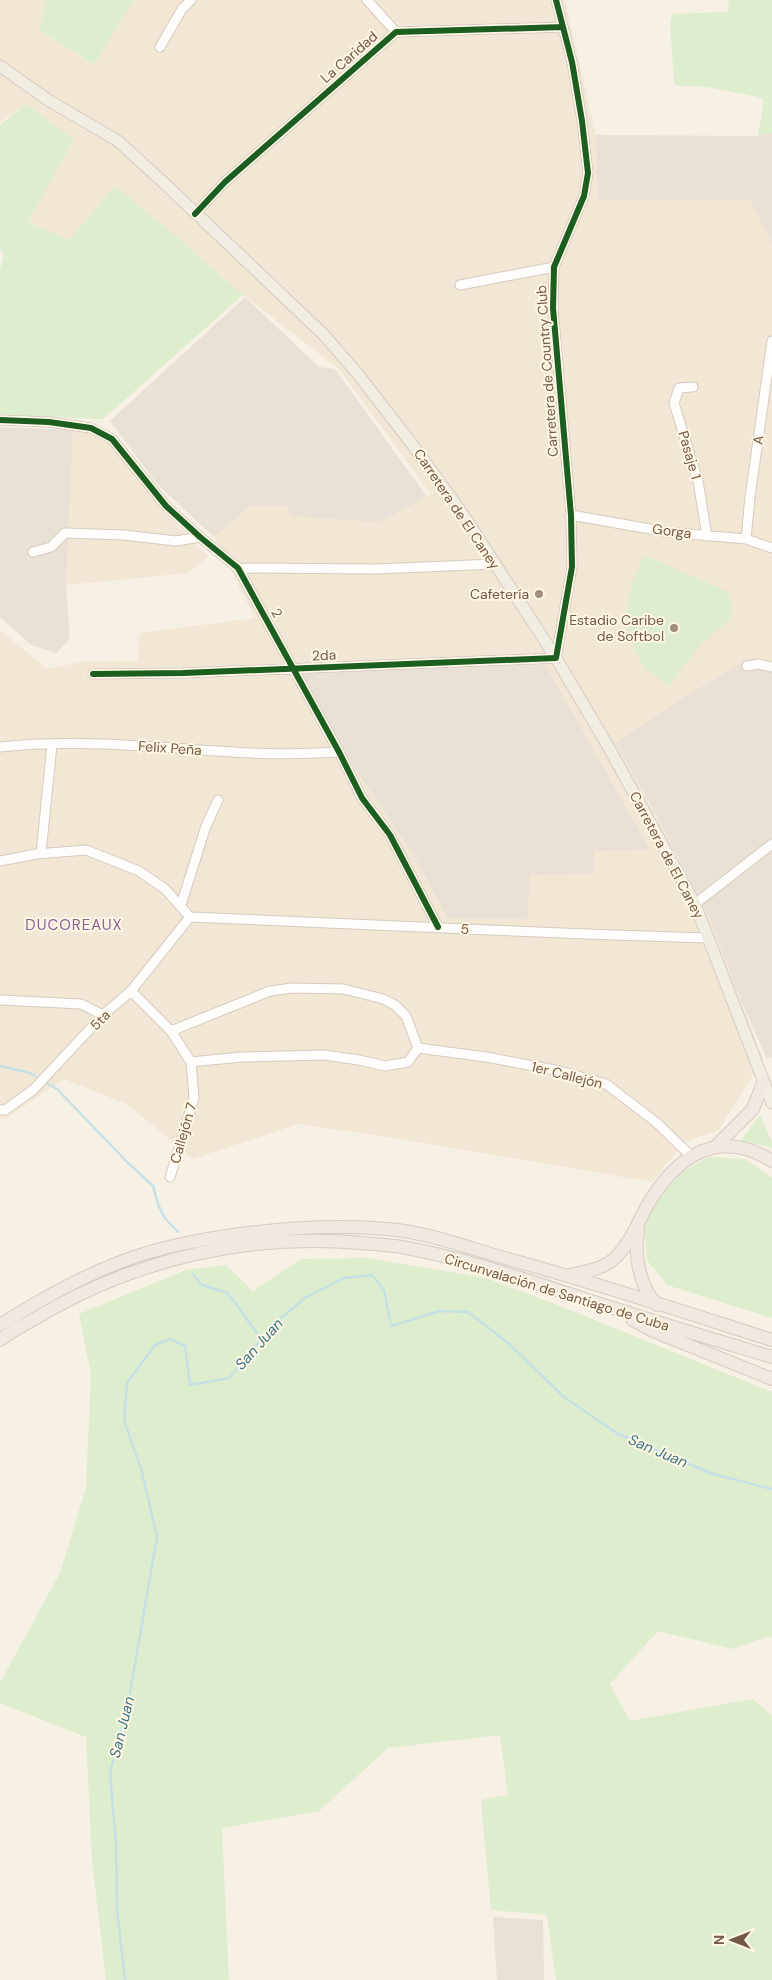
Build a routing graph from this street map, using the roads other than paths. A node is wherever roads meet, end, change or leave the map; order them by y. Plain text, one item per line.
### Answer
1 (191, 0) edge
2 (367, 0) edge
3 (556, 0) edge
4 (563, 27) junction
5 (396, 32) junction
6 (160, 47) dead end
7 (0, 66) edge
8 (195, 214) junction
9 (554, 267) junction
10 (460, 285) dead end
11 (772, 341) edge
12 (693, 387) dead end
13 (0, 420) edge
14 (571, 515) junction
15 (707, 536) junction
16 (200, 537) junction
17 (746, 539) junction
18 (772, 548) edge
19 (32, 552) dead end
20 (494, 564) junction
21 (238, 568) junction
22 (556, 658) junction
23 (747, 666) dead end
24 (772, 667) edge
25 (293, 669) junction
26 (93, 674) dead end
27 (52, 744) junction
28 (0, 747) edge
29 (339, 752) junction
30 (218, 800) dead end
31 (772, 844) edge
32 (40, 853) junction
33 (0, 861) edge
34 (695, 904) junction
35 (181, 905) junction
36 (190, 917) junction
37 (438, 927) junction
38 (709, 938) junction
39 (131, 991) junction
40 (0, 1000) edge
41 (104, 1015) junction
42 (171, 1031) junction
43 (418, 1048) junction
44 (191, 1062) junction
45 (763, 1083) junction
46 (772, 1103) edge
47 (0, 1110) edge
48 (715, 1147) junction
49 (690, 1156) junction
50 (769, 1159) edge
51 (170, 1178) dead end
52 (639, 1225) junction
53 (568, 1275) junction
54 (644, 1283) junction
55 (655, 1303) junction
56 (614, 1309) junction
57 (676, 1309) junction
58 (0, 1325) edge
59 (690, 1332) junction
60 (0, 1340) edge
61 (772, 1340) edge
62 (772, 1357) edge
63 (772, 1379) edge

1 - 6 street
2 - 5 street, La Caridad
3 - 4 street, Carretera de Country Club
4 - 5 street, La Caridad
4 - 9 street, Carretera de Country Club
5 - 8 street, La Caridad
7 - 8 main road, Carretera de El Caney
8 - 20 main road, Carretera de El Caney
9 - 10 street
9 - 14 street, Carretera de Country Club
11 - 17 street, A
12 - 15 street, Pasaje 1
13 - 16 street, 2
14 - 15 street, Gorga
14 - 22 street, Carretera de Country Club
15 - 17 street, Gorga
16 - 19 street
16 - 21 street, 2
17 - 18 street, Gorga
20 - 21 street
20 - 22 main road, Carretera de El Caney
21 - 25 street, 2
22 - 25 street, 2da
22 - 34 main road, Carretera de El Caney
23 - 24 street
25 - 26 street, 2da
25 - 29 street, 2
27 - 28 street, Felix Peña
27 - 29 street, Felix Peña
27 - 32 street
29 - 37 street, 2
30 - 35 street
31 - 34 street
32 - 33 street
32 - 35 street
34 - 38 main road, Carretera de El Caney
35 - 36 street
36 - 37 street, 5
36 - 39 street, 5ta
37 - 38 street, 5
38 - 45 main road, Carretera de El Caney
39 - 41 street, 5ta
39 - 42 street, Callejón 7
40 - 41 street
41 - 47 street, 5ta
42 - 43 street
42 - 44 street, Callejón 7
43 - 44 street
43 - 49 street, 1er Callejón
44 - 51 street, Callejón 7
45 - 46 main road, Carretera de El Caney
45 - 48 highway
48 - 49 highway
48 - 50 highway
49 - 52 highway
52 - 53 highway
52 - 54 highway
53 - 55 highway, Circunvalación de Santiago de Cuba
53 - 58 highway, Circunvalación de Santiago de Cuba
54 - 55 highway
54 - 57 highway
55 - 57 highway, Circunvalación de Santiago de Cuba
55 - 59 highway
56 - 59 highway, Circunvalación de Santiago de Cuba
56 - 60 highway, Circunvalación de Santiago de Cuba
56 - 63 highway
57 - 61 highway, Circunvalación de Santiago de Cuba
59 - 62 highway, Circunvalación de Santiago de Cuba

